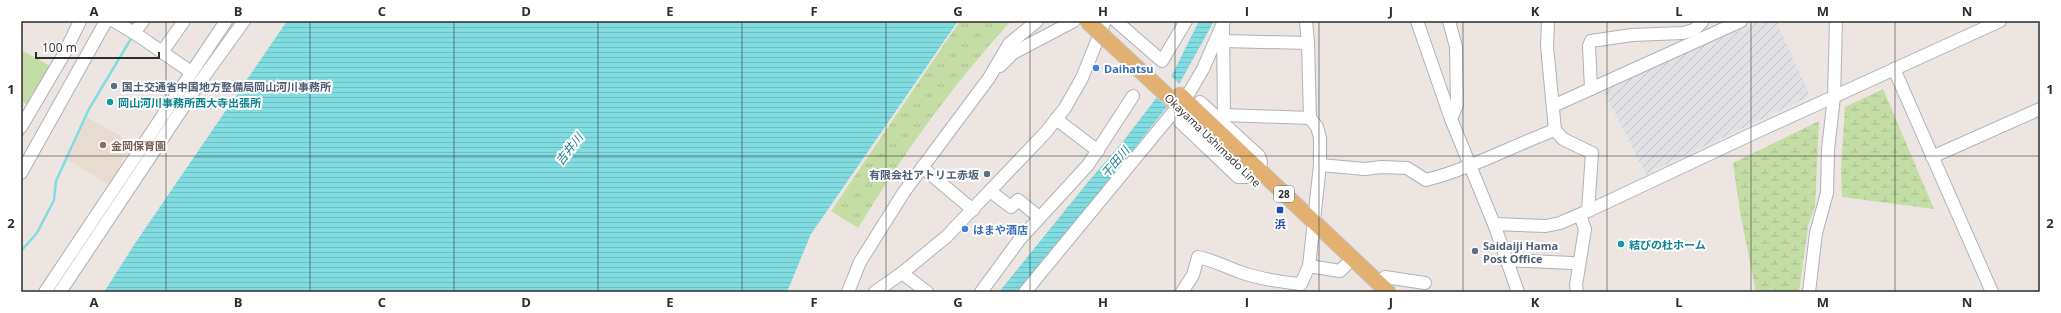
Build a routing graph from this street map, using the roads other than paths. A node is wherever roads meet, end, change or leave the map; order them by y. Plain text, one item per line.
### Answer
1 (80, 21) edge
2 (106, 21) edge
3 (114, 21) edge
4 (143, 21) edge
5 (184, 21) edge
6 (226, 21) edge
7 (244, 21) edge
8 (1037, 21) edge
9 (1074, 21) edge
10 (1087, 21) edge
11 (1102, 21) edge
12 (1105, 21) edge
13 (1116, 21) edge
14 (1186, 21) edge
15 (1306, 21) edge
16 (1417, 21) edge
17 (1449, 21) edge
18 (1548, 21) edge
19 (1702, 21) edge
20 (1741, 21) edge
21 (1836, 21) edge
22 (2000, 21) edge
23 (1223, 23) edge
24 (134, 33) junction
25 (1708, 36) junction
26 (1223, 40) junction
27 (1308, 43) junction
28 (162, 52) junction
29 (1894, 69) junction
30 (191, 72) junction
31 (988, 78) junction
32 (1591, 89) junction
33 (1133, 96) dead end
34 (1834, 97) junction
35 (1179, 101) junction
36 (1200, 102) dead end
37 (1553, 106) junction
38 (2040, 109) edge
39 (1223, 118) junction
40 (1310, 118) junction
41 (1056, 119) junction
42 (1451, 119) junction
43 (1180, 122) dead end
44 (21, 127) edge
45 (1555, 130) junction
46 (1098, 151) junction
47 (1932, 156) junction
48 (1320, 165) junction
49 (1470, 165) junction
50 (922, 167) junction
51 (21, 173) edge
52 (1256, 174) junction
53 (990, 191) junction
54 (972, 210) junction
55 (1584, 213) junction
56 (1039, 218) junction
57 (1494, 224) junction
58 (1312, 227) junction
59 (1506, 260) junction
60 (1572, 264) dead end
61 (1346, 265) junction
62 (1309, 266) junction
63 (902, 273) junction
64 (1425, 282) dead end
65 (1380, 289) edge
66 (45, 292) edge
67 (60, 292) edge
68 (848, 292) edge
69 (875, 292) edge
70 (927, 292) edge
71 (981, 292) edge
72 (1025, 292) edge
73 (1182, 292) edge
74 (1518, 292) edge
75 (1577, 292) edge
76 (1810, 292) edge
77 (1992, 292) edge

1 - 44 street
2 - 51 street
3 - 24 street
4 - 24 street
5 - 28 street
6 - 30 street
7 - 67 street
8 - 31 street
9 - 31 street
10 - 35 main road, Okayama Ushimado Line / 28, bridge
11 - 35 main road, Okayama Ushimado Line / 28
12 - 41 street
13 - 14 street
15 - 27 street
16 - 42 street
17 - 42 street
18 - 37 street
19 - 25 street
19 - 32 street
20 - 25 street
21 - 34 street
22 - 29 street
23 - 26 street
23 - 35 street
24 - 28 street
25 - 32 street
26 - 27 street
26 - 39 street
27 - 40 street
28 - 30 street
29 - 34 street
29 - 47 street
30 - 66 street
31 - 50 street
32 - 37 street
33 - 46 street
34 - 55 street
34 - 76 street
35 - 52 main road, Okayama Ushimado Line / 28
35 - 72 street
36 - 39 street
37 - 45 street
38 - 47 street
39 - 40 street
39 - 52 street
40 - 48 street
41 - 46 street
41 - 53 street
42 - 49 street
43 - 52 street
45 - 49 street
45 - 55 street
46 - 56 street
47 - 77 street
48 - 49 street
48 - 58 street
49 - 57 street
50 - 54 street
50 - 68 street
52 - 58 main road, Okayama Ushimado Line / 28
53 - 54 street
53 - 56 street
54 - 63 street
55 - 57 street
55 - 75 street
56 - 71 street
57 - 59 street
58 - 61 main road, Okayama Ushimado Line / 28
58 - 62 street
58 - 65 main road, Okayama Ushimado Line / 28
59 - 60 street
59 - 74 street
61 - 62 street
61 - 65 main road, Okayama Ushimado Line / 28
62 - 73 street
63 - 69 street
63 - 70 street
64 - 65 street

